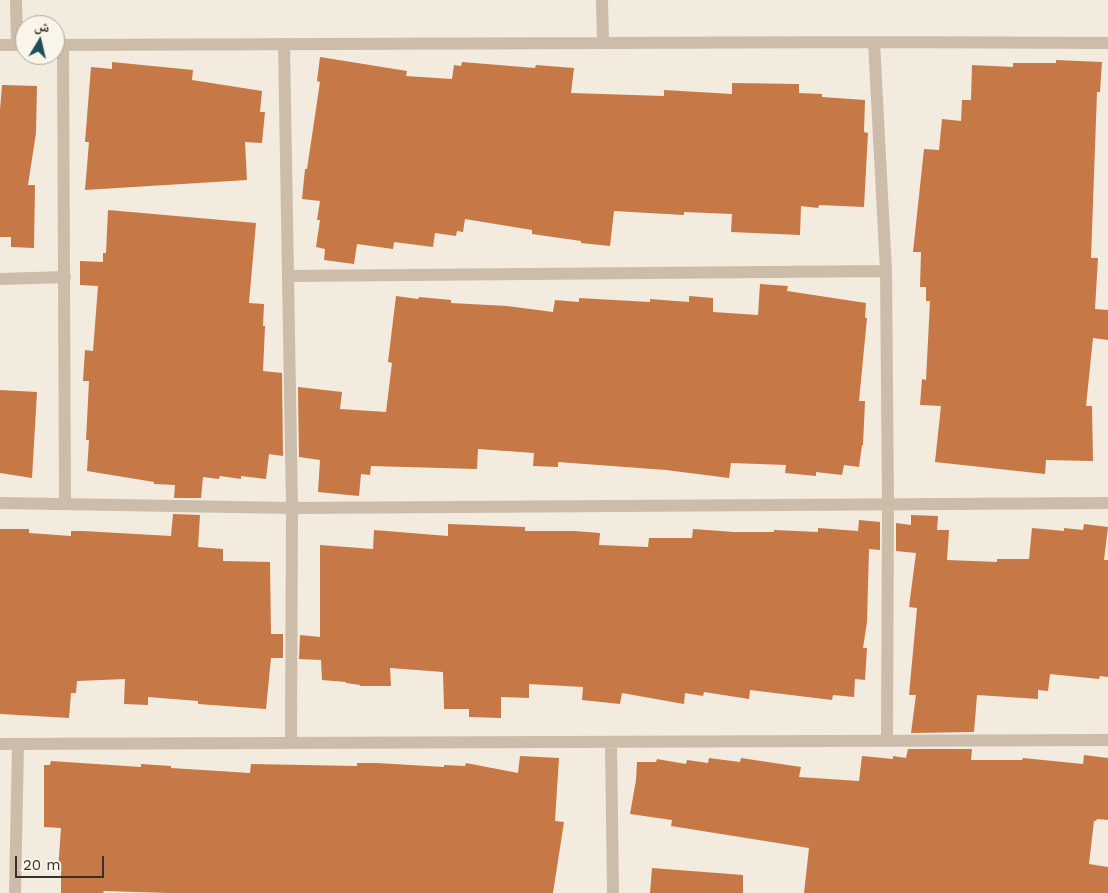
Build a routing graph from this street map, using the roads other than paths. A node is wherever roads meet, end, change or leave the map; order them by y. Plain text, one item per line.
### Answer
1 (16, 0) edge
2 (602, 0) edge
3 (18, 15) edge
4 (874, 42) junction
5 (603, 43) junction
6 (1108, 43) edge
7 (284, 44) junction
8 (0, 45) edge
9 (15, 45) edge
10 (65, 45) edge
11 (60, 65) edge
12 (886, 271) junction
13 (289, 276) junction
14 (65, 278) junction
15 (0, 279) edge
16 (0, 503) edge
17 (1108, 503) edge
18 (65, 504) junction
19 (888, 504) junction
20 (292, 508) junction
21 (887, 740) junction
22 (1108, 740) edge
23 (611, 742) junction
24 (291, 743) junction
25 (0, 744) edge
26 (18, 744) junction
27 (15, 893) edge
28 (614, 893) edge

1 - 3 street
2 - 5 street
4 - 5 street
4 - 6 street
4 - 12 street
5 - 7 street
7 - 10 street
7 - 13 street
8 - 9 street
11 - 14 street
12 - 13 street
12 - 19 street
13 - 20 street
14 - 15 street
14 - 18 street
16 - 18 street
17 - 19 street
18 - 20 street
19 - 20 street
19 - 21 street
20 - 24 street
21 - 22 street
21 - 23 street
23 - 24 street
23 - 28 street
24 - 26 street
25 - 26 street
26 - 27 street

